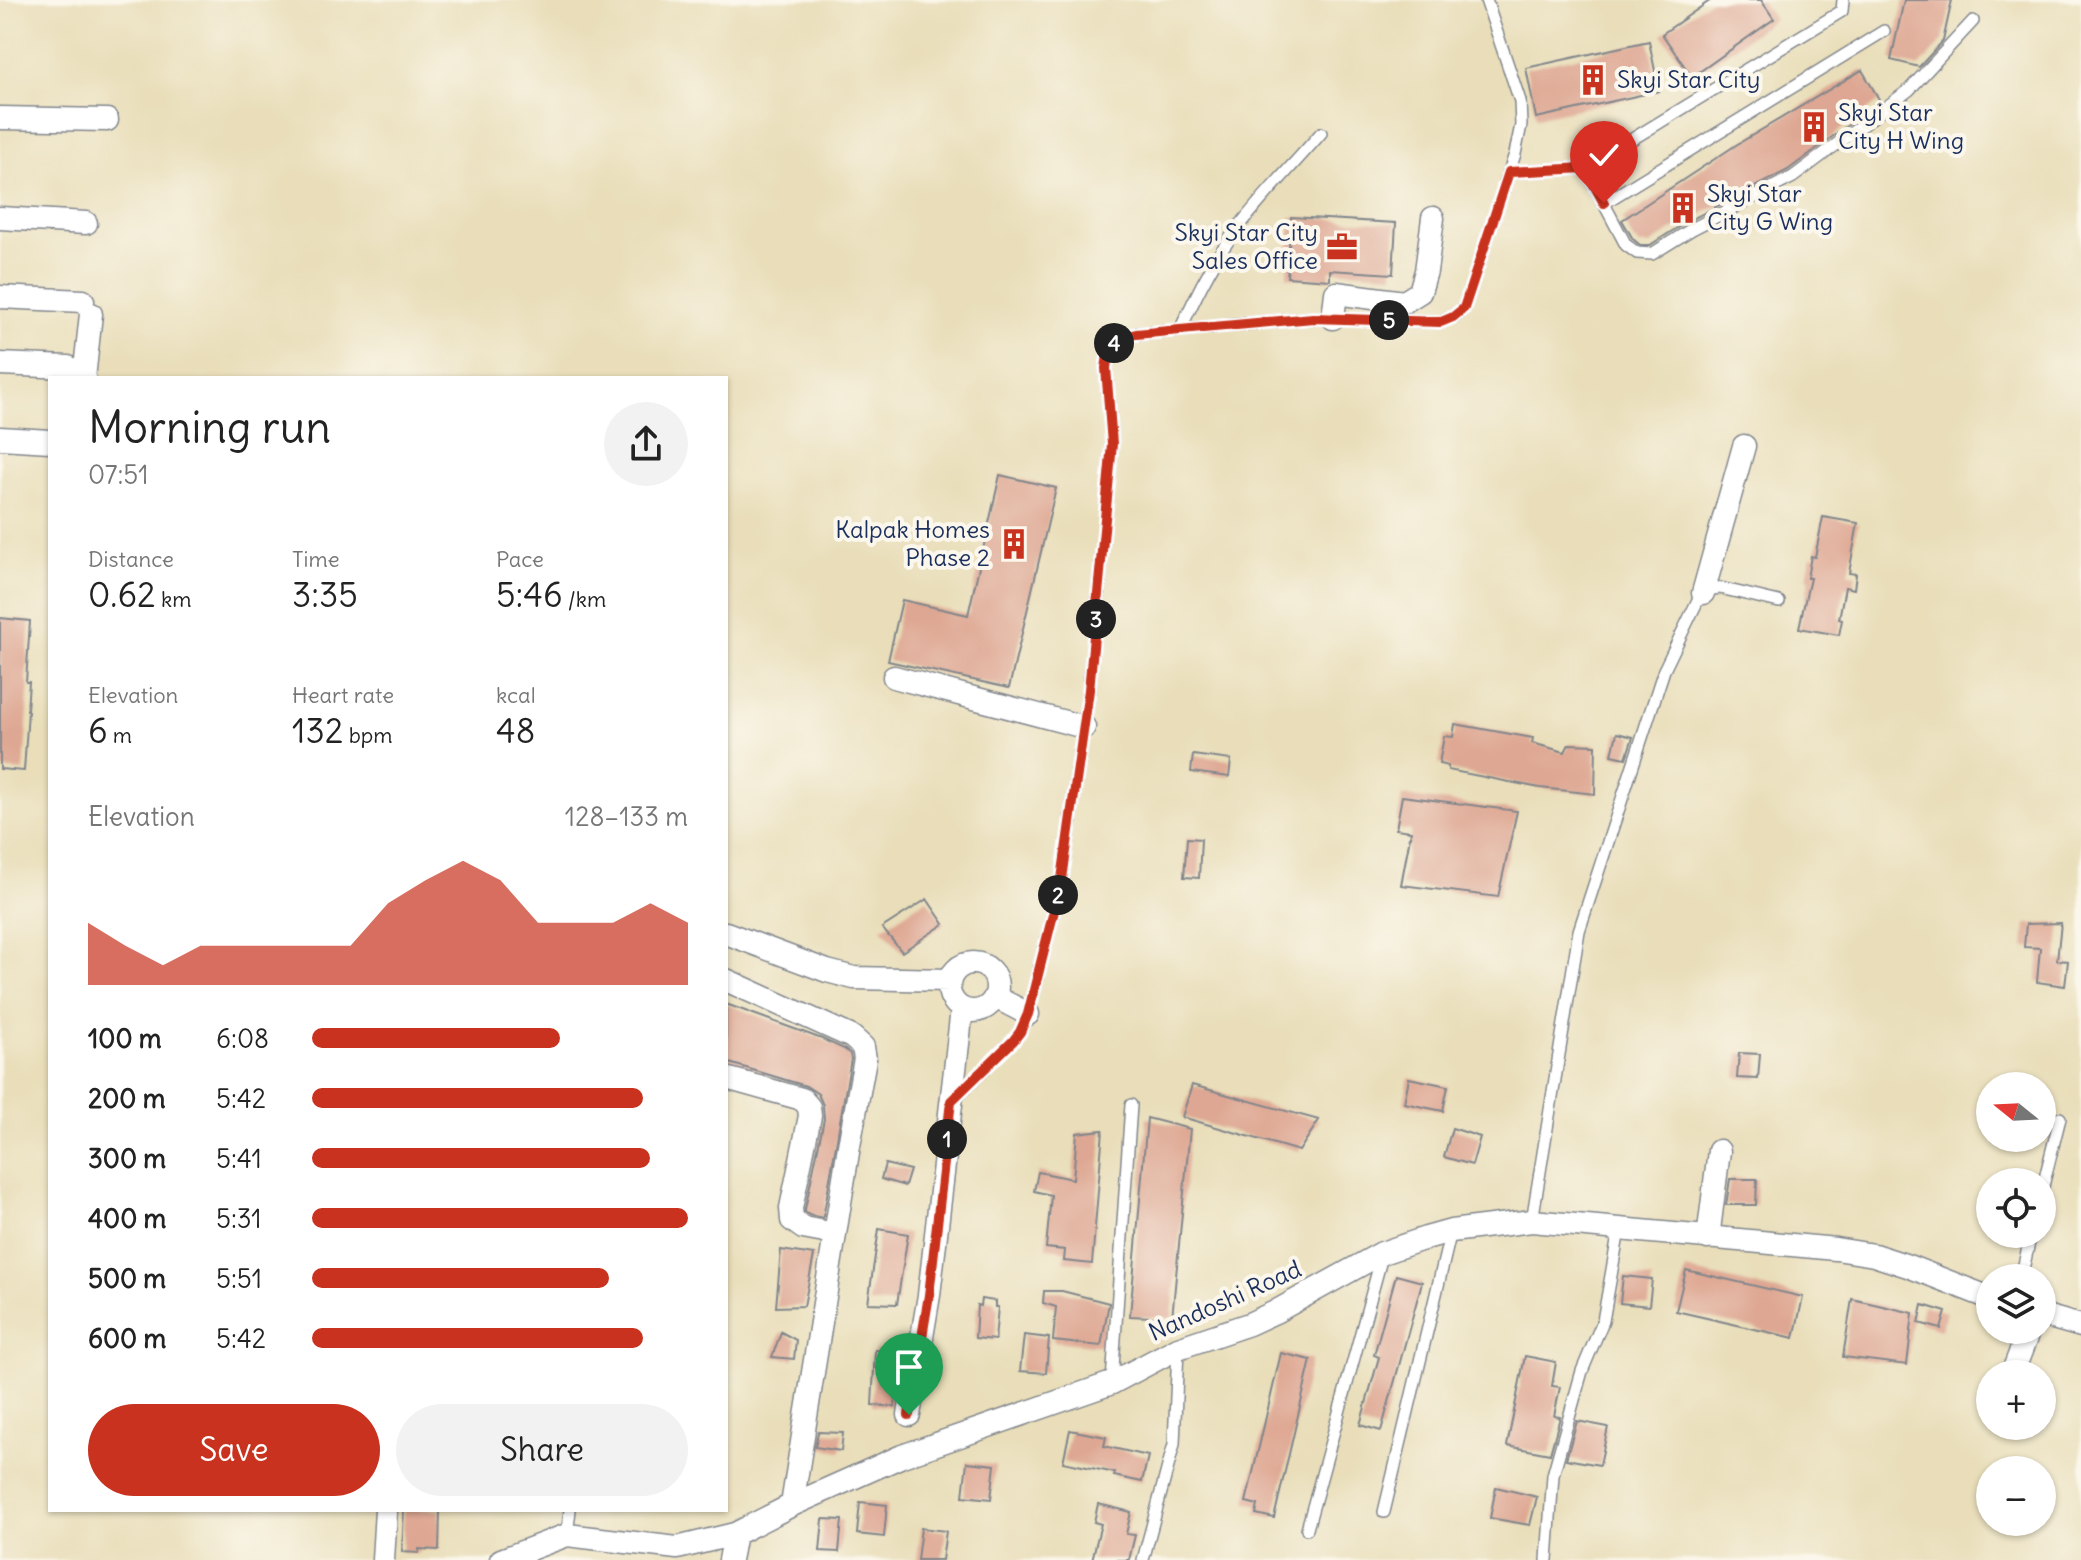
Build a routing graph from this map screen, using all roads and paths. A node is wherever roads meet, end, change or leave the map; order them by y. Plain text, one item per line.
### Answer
1 (1486, 0) edge
2 (1843, 0) edge
3 (1973, 21) dead end
4 (1884, 31) dead end
5 (0, 118) edge
6 (107, 120) dead end
7 (1321, 133) dead end
8 (1585, 168) junction
9 (1509, 172) junction
10 (1604, 203) junction
11 (0, 218) edge
12 (1433, 218) dead end
13 (86, 223) dead end
14 (0, 297) edge
15 (1333, 318) junction
16 (1180, 330) junction
17 (0, 364) edge
18 (76, 372) edge
19 (0, 438) edge
20 (48, 441) edge
21 (1744, 446) dead end
22 (1703, 593) junction
23 (1779, 602) dead end
24 (894, 677) dead end
25 (1084, 727) junction
26 (728, 934) edge
27 (949, 980) junction
28 (728, 981) edge
29 (995, 997) junction
30 (962, 1009) junction
31 (1028, 1014) junction
32 (728, 1079) edge
33 (951, 1101) junction
34 (1131, 1105) dead end
35 (2060, 1118) dead end
36 (1719, 1151) dead end
37 (2048, 1168) edge
38 (1532, 1221) junction
39 (1619, 1230) junction
40 (1451, 1231) junction
41 (835, 1234) junction
42 (1708, 1238) junction
43 (1382, 1253) junction
44 (1976, 1293) edge
45 (2056, 1319) edge
46 (2081, 1326) edge
47 (1178, 1348) junction
48 (1112, 1383) junction
49 (909, 1415) dead end
50 (792, 1505) junction
51 (386, 1512) edge
52 (569, 1512) edge
53 (1384, 1512) dead end
54 (1307, 1529) dead end
55 (735, 1534) junction
56 (553, 1546) edge
57 (383, 1560) edge
58 (501, 1560) edge
59 (730, 1560) edge
60 (1143, 1560) edge
61 (1547, 1560) edge

1 - 9 lane
2 - 8 lane
3 - 10 lane
4 - 10 lane
5 - 6 street
7 - 16 lane
8 - 9 lane
8 - 10 lane
9 - 15 lane
11 - 13 street
12 - 15 street
14 - 18 street
15 - 16 lane
16 - 25 lane
17 - 18 street
19 - 20 street
21 - 22 street
22 - 23 lane
22 - 38 lane
24 - 25 street
25 - 31 lane
26 - 27 street
27 - 29 street
27 - 30 street
28 - 41 street
29 - 30 street
29 - 31 street
30 - 33 street
31 - 33 lane
32 - 41 street
33 - 49 street
34 - 48 lane
35 - 37 lane
36 - 42 street
38 - 39 street, Nandoshi Road
38 - 40 street, Nandoshi Road
39 - 42 street, Nandoshi Road
39 - 61 lane
40 - 43 street, Nandoshi Road
40 - 53 lane
41 - 50 street
42 - 44 street, Nandoshi Road
43 - 47 street, Nandoshi Road
43 - 54 lane
45 - 46 street
47 - 48 street, Nandoshi Road
47 - 60 lane
48 - 50 street, Nandoshi Road
50 - 55 street, Nandoshi Road
51 - 57 street
52 - 56 lane
55 - 56 street, Nandoshi Road
55 - 59 street
56 - 58 street, Nandoshi Road

